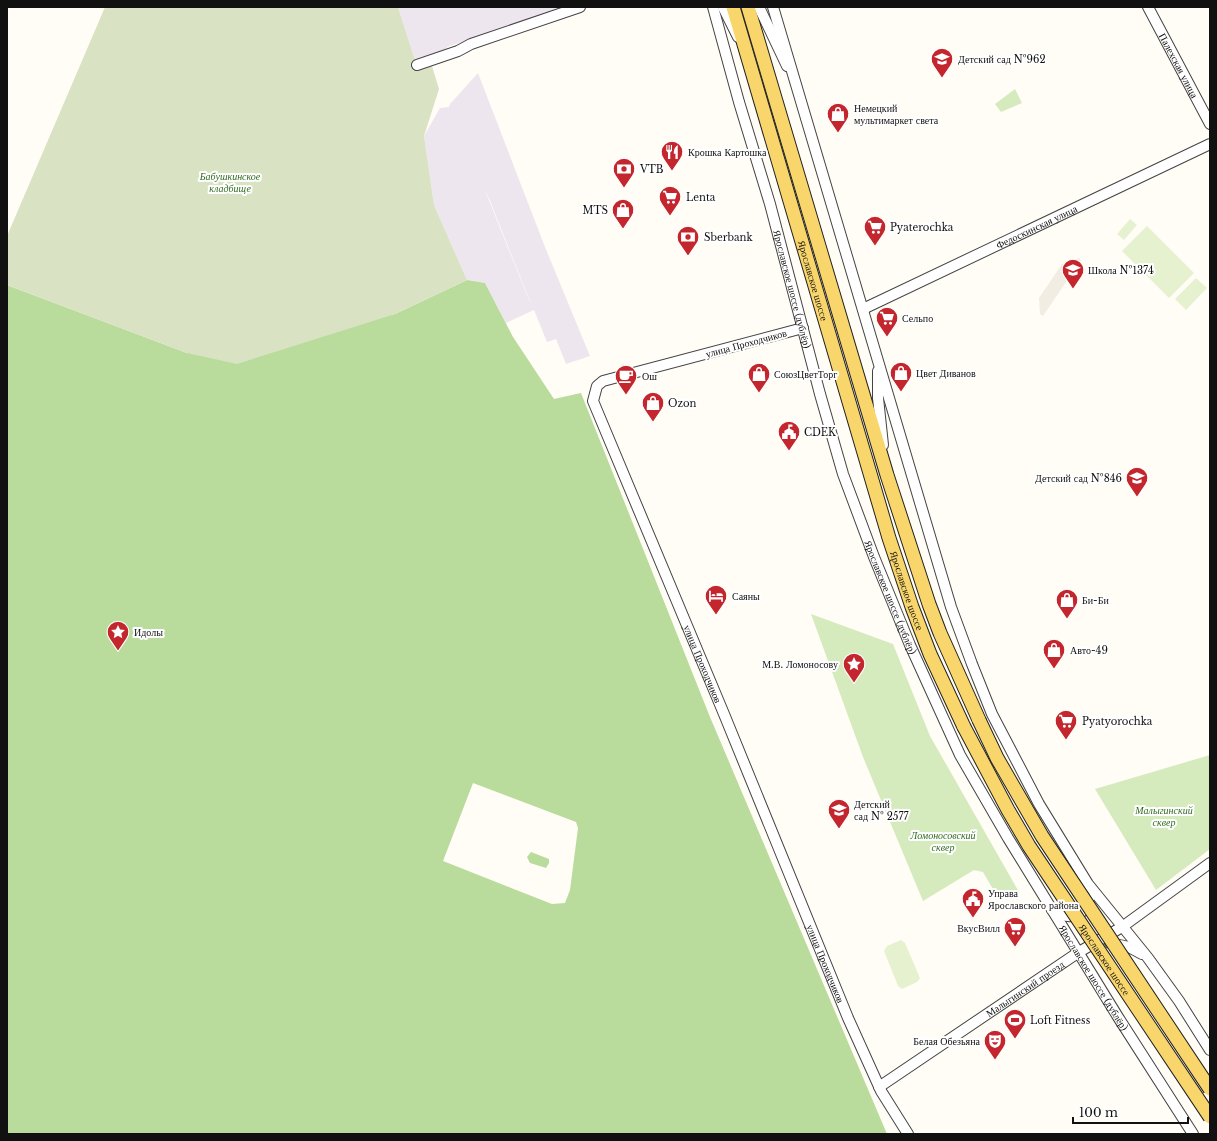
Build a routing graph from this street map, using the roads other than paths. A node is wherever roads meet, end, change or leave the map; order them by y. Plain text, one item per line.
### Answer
1 (580, 7) edge
2 (713, 7) edge
3 (723, 7) edge
4 (733, 7) edge
5 (748, 7) edge
6 (759, 7) edge
7 (773, 7) edge
8 (1148, 7) edge
9 (748, 59) junction
10 (417, 64) dead end
11 (797, 86) junction
12 (1210, 124) edge
13 (1210, 144) edge
14 (863, 309) junction
15 (803, 328) junction
16 (877, 357) junction
17 (887, 475) junction
18 (1210, 863) edge
19 (1088, 884) junction
20 (1050, 908) junction
21 (1122, 927) junction
22 (1088, 947) junction
23 (1079, 952) junction
24 (1148, 958) junction
25 (1210, 1050) edge
26 (879, 1087) junction
27 (1210, 1089) edge
28 (1210, 1117) edge
29 (908, 1134) edge
30 (1193, 1134) edge

1 - 10 street
2 - 15 street, Ярославское шоссе (дублёр)
3 - 9 street
4 - 9 main road, Ярославское шоссе
5 - 17 main road, Ярославское шоссе
6 - 11 street
7 - 11 street
8 - 12 street, Палехская улица
9 - 28 main road, Ярославское шоссе, bridge
11 - 14 street
13 - 14 street, Федоскинская улица
14 - 16 street
15 - 20 street, Ярославское шоссе (дублёр)
15 - 26 street, улица Проходчиков
16 - 17 street
16 - 19 street
17 - 27 main road, Ярославское шоссе, bridge
18 - 21 street, Малыгинский проезд
19 - 20 street
19 - 21 street
20 - 23 street, Ярославское шоссе (дублёр)
21 - 22 street, Малыгинский проезд
21 - 24 street
22 - 23 street, Малыгинский проезд
22 - 24 street
23 - 26 street, Малыгинский проезд
23 - 30 street, Ярославское шоссе (дублёр)
24 - 25 street
26 - 29 street, улица Проходчиков

